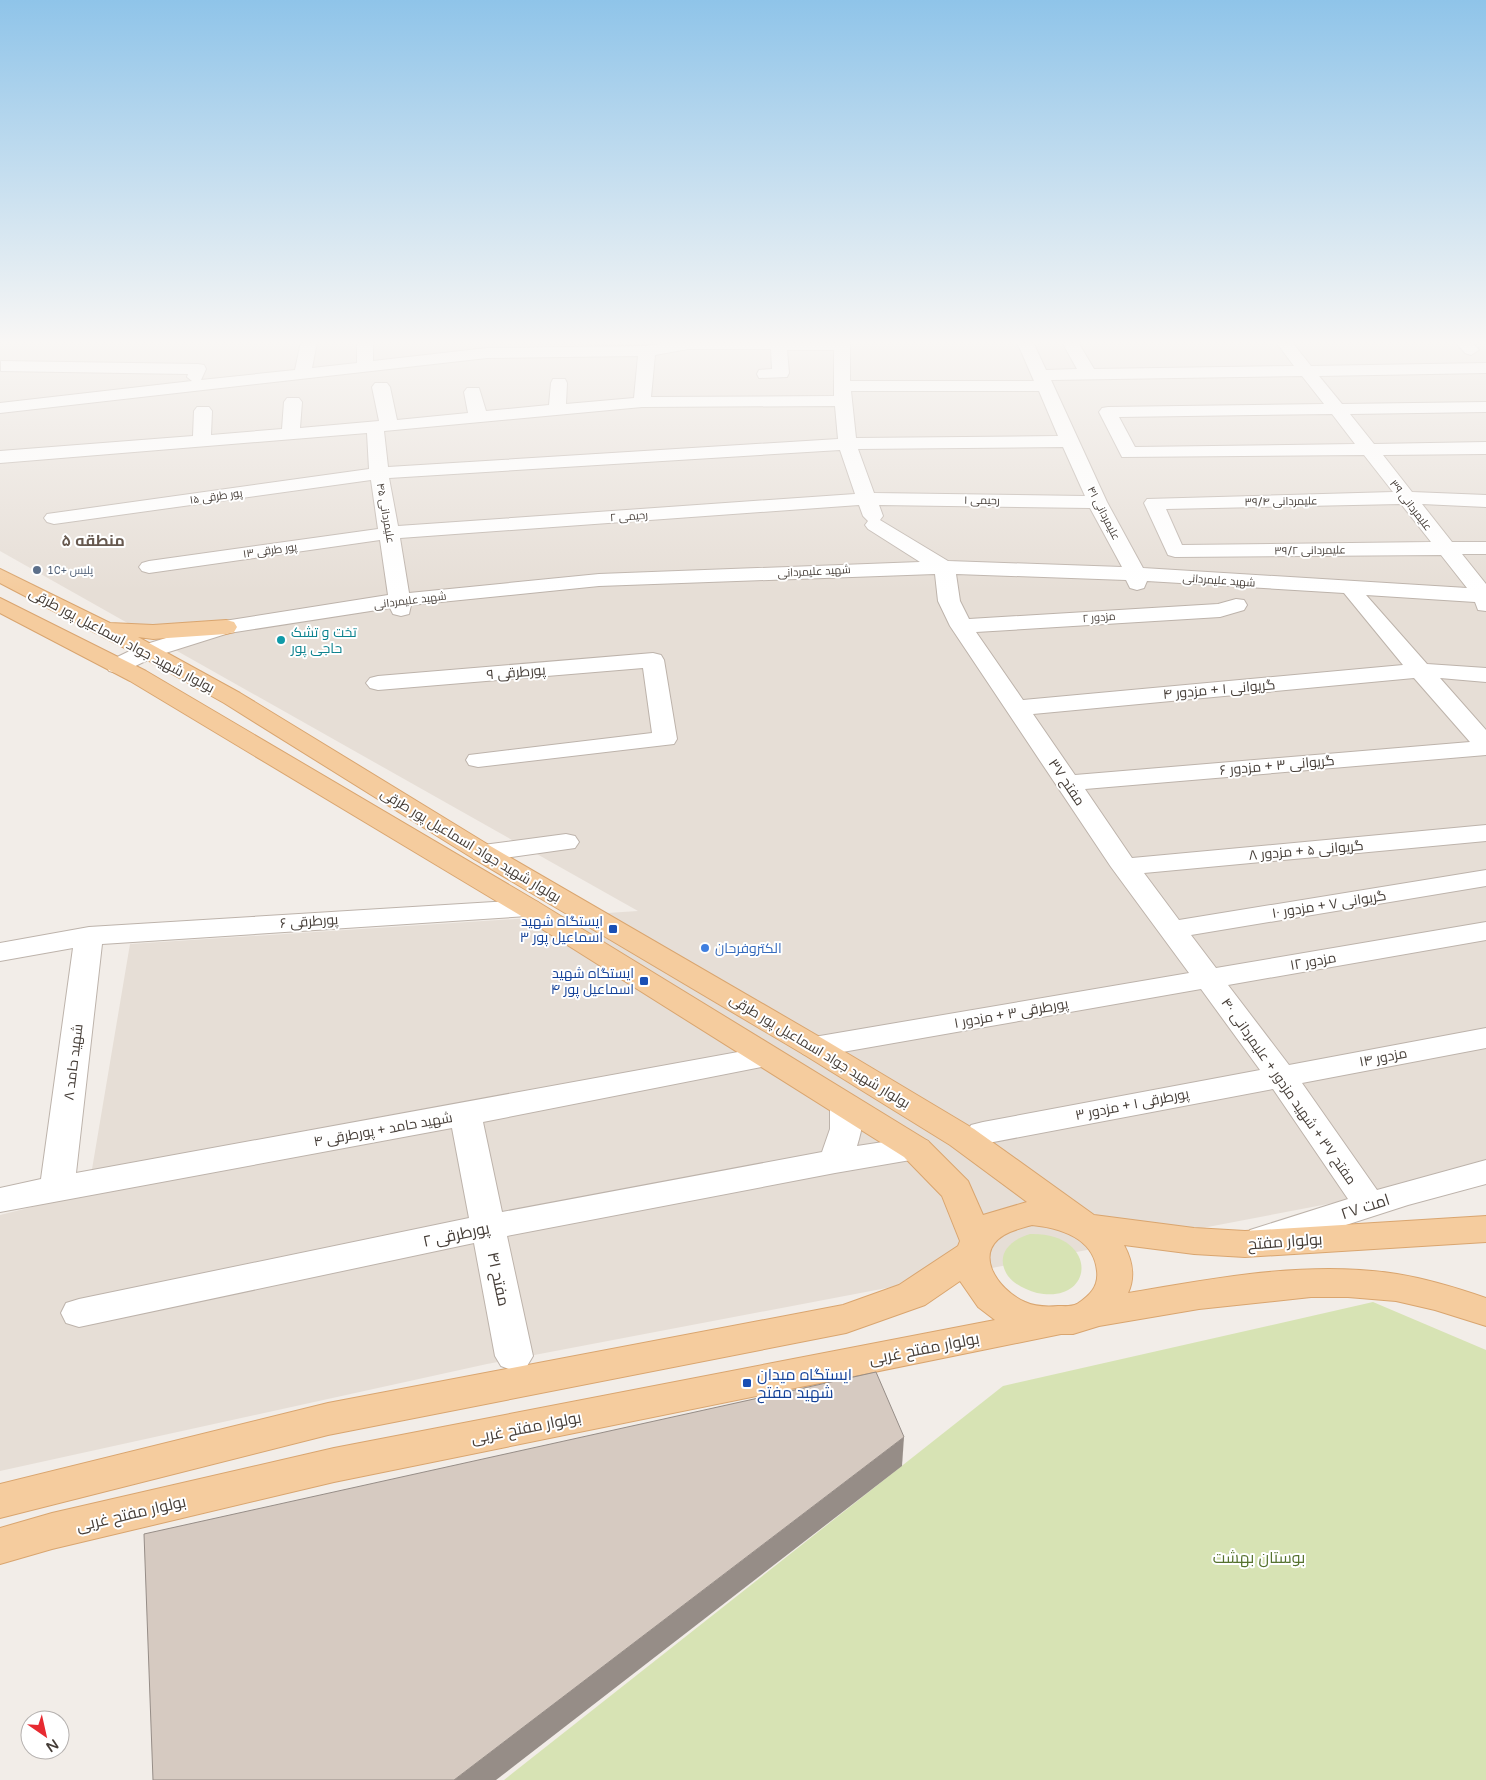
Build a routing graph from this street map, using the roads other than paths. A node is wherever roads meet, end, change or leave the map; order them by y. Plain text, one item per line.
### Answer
1 (203, 425) edge
2 (292, 425) edge
3 (392, 425) edge
4 (845, 425) edge
5 (1063, 425) edge
6 (1115, 425) edge
7 (1350, 425) edge
8 (382, 426) junction
9 (291, 433) junction
10 (202, 440) junction
11 (1070, 441) junction
12 (847, 444) junction
13 (1486, 448) edge
14 (1369, 450) junction
15 (0, 457) edge
16 (379, 473) junction
17 (1406, 498) junction
18 (868, 499) junction
19 (1486, 500) edge
20 (1097, 502) junction
21 (54, 518) dead end
22 (875, 525) junction
23 (390, 533) junction
24 (1445, 548) junction
25 (1486, 548) edge
26 (1175, 552) joint
27 (149, 567) dead end
28 (945, 571) junction
29 (875, 572) junction
30 (0, 575) edge
31 (1137, 579) junction
32 (1354, 593) junction
33 (1485, 601) edge
34 (0, 604) edge
35 (400, 605) junction
36 (1236, 605) dead end
37 (93, 625) junction
38 (961, 626) junction
39 (226, 627) junction
40 (158, 657) junction
41 (1421, 670) junction
42 (128, 671) junction
43 (1486, 675) edge
44 (378, 683) dead end
45 (1016, 708) junction
46 (1486, 746) edge
47 (478, 760) dead end
48 (1068, 783) junction
49 (1486, 833) edge
50 (566, 842) dead end
51 (483, 853) junction
52 (1125, 867) junction
53 (1486, 878) edge
54 (528, 908) junction
55 (1172, 930) junction
56 (1486, 931) edge
57 (90, 936) junction
58 (0, 952) edge
59 (1208, 979) junction
60 (1486, 1038) edge
61 (814, 1046) junction
62 (765, 1057) junction
63 (1281, 1076) junction
64 (846, 1106) junction
65 (465, 1114) junction
66 (983, 1133) dead end
67 (916, 1149) junction
68 (835, 1161) junction
69 (1486, 1172) edge
70 (57, 1188) junction
71 (0, 1200) edge
72 (1370, 1205) junction
73 (488, 1227) junction
74 (1085, 1227) junction
75 (1486, 1229) edge
76 (1245, 1244) junction
77 (974, 1248) junction
78 (79, 1312) dead end
79 (1486, 1312) edge
80 (1074, 1318) junction
81 (514, 1356) dead end
82 (0, 1501) edge
83 (0, 1546) edge

1 - 10 street
2 - 9 street
3 - 8 street
4 - 12 street
5 - 11 street, علیمردانی ۴۱
6 - 14 street
7 - 14 street, علیمردانی ۳۹
8 - 9 street
8 - 16 street, علیمردانی ۴۵
9 - 10 street
10 - 15 street
11 - 12 street, پور طرقی ۱۵
11 - 20 street, علیمردانی ۴۱
12 - 16 street, پور طرقی ۱۵
12 - 18 street
13 - 14 street
14 - 17 street, علیمردانی ۳۹
16 - 21 street, پور طرقی ۱۵
16 - 23 street, علیمردانی ۴۵
17 - 19 street, علیمردانی ۳۹/۴
17 - 24 street, علیمردانی ۳۹
17 - 26 street, علیمردانی ۳۹/۴
18 - 20 street, رحیمی ۱
18 - 22 street
18 - 23 street, رحیمی ۲
20 - 31 street, علیمردانی ۴۱
22 - 28 street
22 - 29 street
23 - 27 street, پور طرقی ۱۳
23 - 35 street, علیمردانی ۴۵
24 - 25 street, علیمردانی ۳۹/۲
24 - 26 street, علیمردانی ۳۹/۲
24 - 33 street, علیمردانی ۳۹
28 - 29 street, شهید علیمردانی
28 - 31 street, شهید علیمردانی
28 - 38 street, مفتح ۳۷
29 - 35 street, شهید علیمردانی
30 - 37 main road, بولوار شهید جواد اسماعیل پور طرقی
31 - 32 street, شهید علیمردانی
32 - 33 street, شهید علیمردانی
32 - 41 street
34 - 42 main road, بولوار شهید جواد اسماعیل پور طرقی
35 - 39 street, شهید علیمردانی
35 - 40 street, شهید علیمردانی
36 - 38 street, مزدور ۲
37 - 39 main road
37 - 40 main road, بولوار شهید جواد اسماعیل پور طرقی
38 - 45 street, مفتح ۳۷
39 - 40 street, شهید علیمردانی
40 - 42 street
40 - 51 main road, بولوار شهید جواد اسماعیل پور طرقی
41 - 43 street, گریوانی ۱ + مزدور ۴
41 - 45 street, گریوانی ۱ + مزدور ۴
41 - 46 street
42 - 54 main road, بولوار شهید جواد اسماعیل پور طرقی
44 - 47 street, پورطرقی ۹
45 - 48 street, مفتح ۳۷
46 - 48 street, گریوانی ۳ + مزدور ۶
48 - 52 street, مفتح ۳۷
49 - 52 street, گریوانی ۵ + مزدور ۸
50 - 51 street
51 - 61 main road, بولوار شهید جواد اسماعیل پور طرقی
52 - 55 street, مفتح ۳۷
53 - 55 street, گریوانی ۷ + مزدور ۱۰
54 - 57 street, پورطرقی ۶
54 - 62 main road, بولوار شهید جواد اسماعیل پور طرقی
55 - 59 street, مفتح ۳۷
56 - 59 street, مزدور ۱۲
57 - 58 street, پورطرقی ۶
57 - 70 street, شهید حامد ۸
59 - 61 street, پورطرقی ۳ + مزدور ۱
59 - 63 street, مفتح ۳۷ + شهید مزدور + علیمردانی ۴۰
60 - 63 street, مزدور ۱۴
61 - 74 main road, بولوار شهید جواد اسماعیل پور طرقی
62 - 64 main road, بولوار شهید جواد اسماعیل پور طرقی
62 - 65 street, شهید حامد + پورطرقی ۴
63 - 66 street, پورطرقی ۱ + مزدور ۳
63 - 72 street, مفتح ۳۷ + شهید مزدور + علیمردانی ۴۰
64 - 67 main road, بولوار شهید جواد اسماعیل پور طرقی
64 - 68 street
65 - 70 street, شهید حامد + پورطرقی ۴
65 - 73 street, مفتح ۴۱
67 - 68 street, پورطرقی ۲
67 - 77 main road, بولوار شهید جواد اسماعیل پور طرقی
68 - 73 street, پورطرقی ۲
69 - 72 street, امت ۲۷
70 - 71 street, شهید حامد + پورطرقی ۴
72 - 76 street, امت ۲۷
73 - 78 street, پورطرقی ۲
73 - 81 street, مفتح ۴۱
74 - 76 main road, بولوار مفتح
74 - 77 main road
74 - 80 main road
75 - 76 main road, بولوار مفتح
77 - 80 main road
77 - 82 main road
79 - 80 main road
80 - 83 main road, بولوار مفتح غربی

